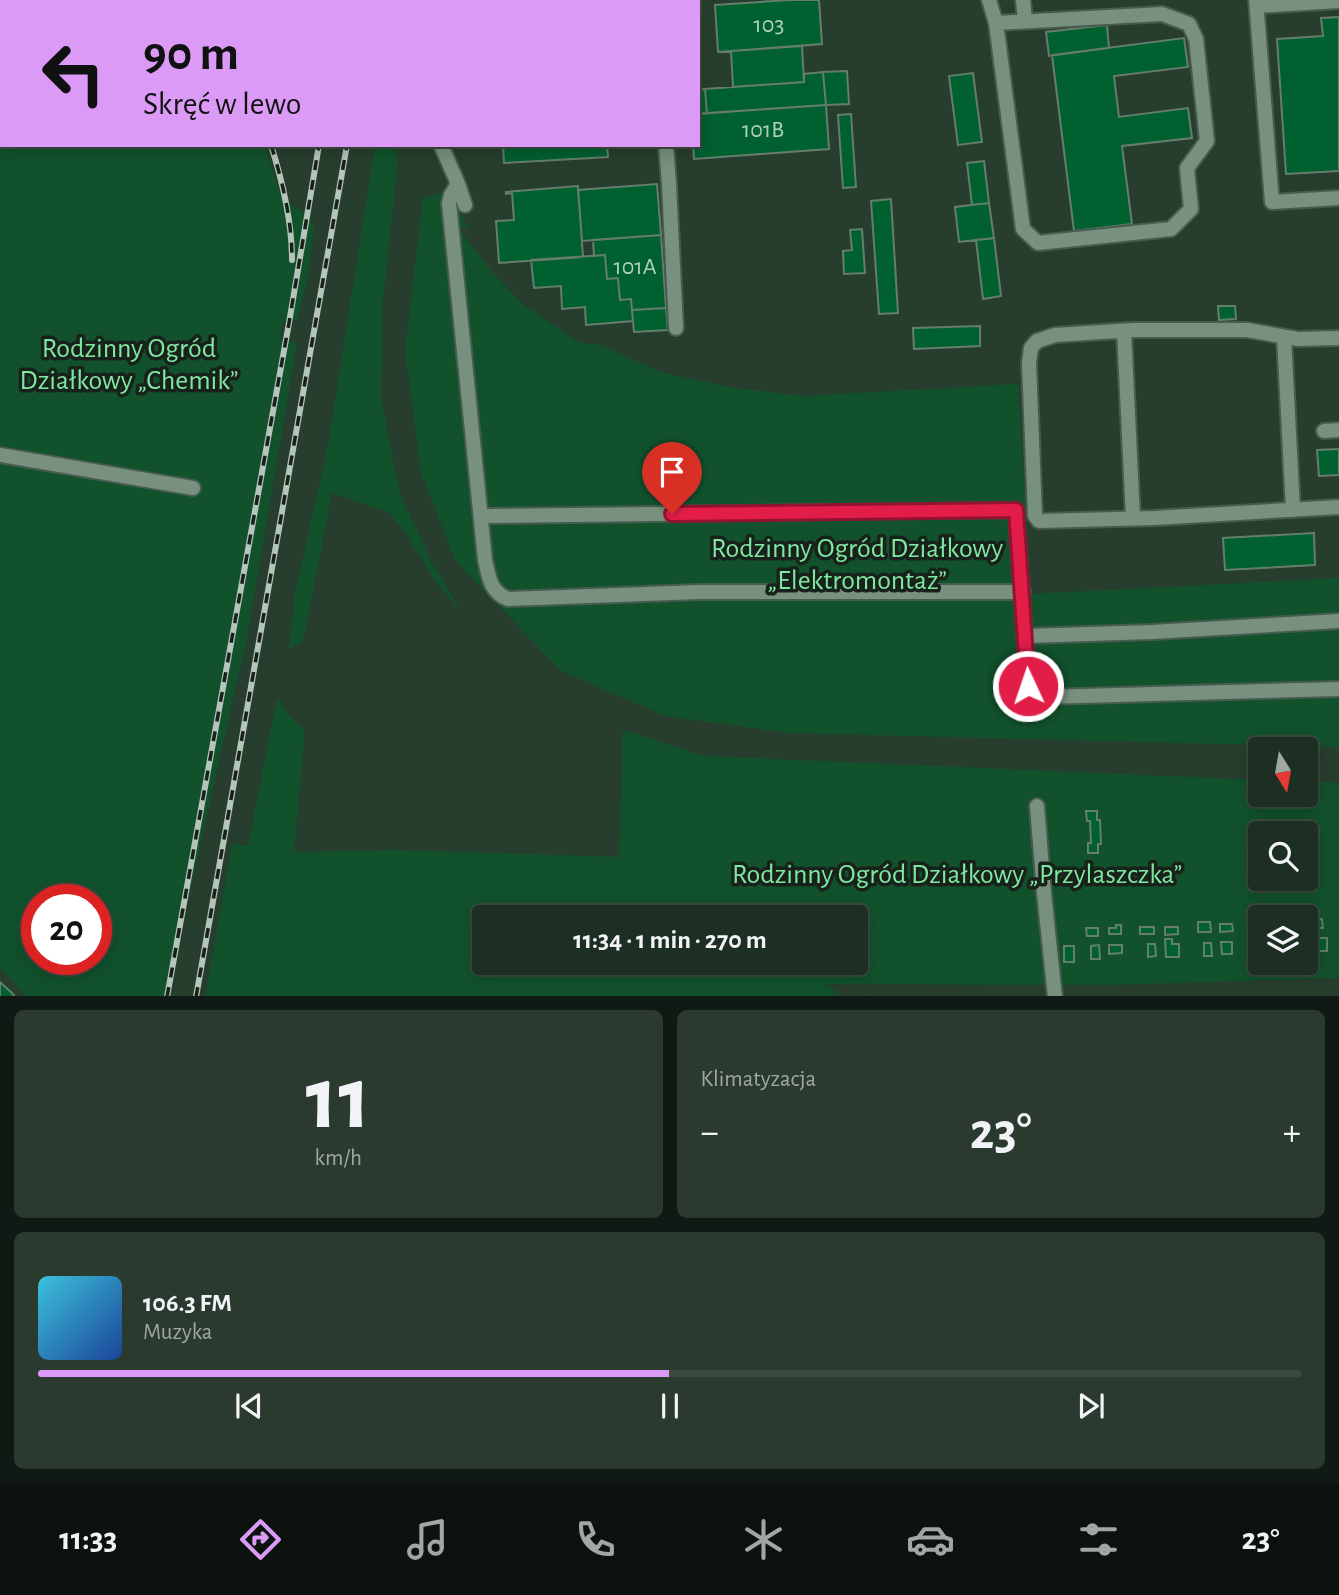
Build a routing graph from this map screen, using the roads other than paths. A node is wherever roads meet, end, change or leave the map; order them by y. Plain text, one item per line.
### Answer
1 (989, 0) edge
2 (1023, 0) edge
3 (1339, 1) edge
4 (1257, 3) edge
5 (1025, 20) junction
6 (996, 23) junction
7 (442, 147) edge
8 (666, 147) edge
9 (458, 184) junction
10 (1339, 198) edge
11 (465, 205) dead end
12 (676, 328) dead end
13 (1124, 331) junction
14 (1284, 337) junction
15 (1339, 338) edge
16 (0, 455) edge
17 (193, 488) dead end
18 (1339, 507) edge
19 (1293, 510) junction
20 (482, 516) junction
21 (1133, 518) junction
22 (1023, 592) junction
23 (1339, 621) edge
24 (1026, 636) junction
25 (1339, 689) edge
26 (1037, 806) dead end
27 (1055, 996) edge

1 - 6 lane
2 - 5 lane
3 - 4 lane
4 - 10 lane
5 - 6 lane
5 - 6 lane
7 - 9 lane
8 - 12 lane
9 - 11 lane
9 - 20 lane
13 - 14 lane
13 - 21 lane
13 - 21 lane
14 - 15 lane
14 - 19 lane
16 - 17 lane
18 - 19 lane
19 - 21 lane
20 - 22 lane
20 - 22 lane
22 - 24 lane
23 - 24 lane
24 - 25 lane
26 - 27 lane

